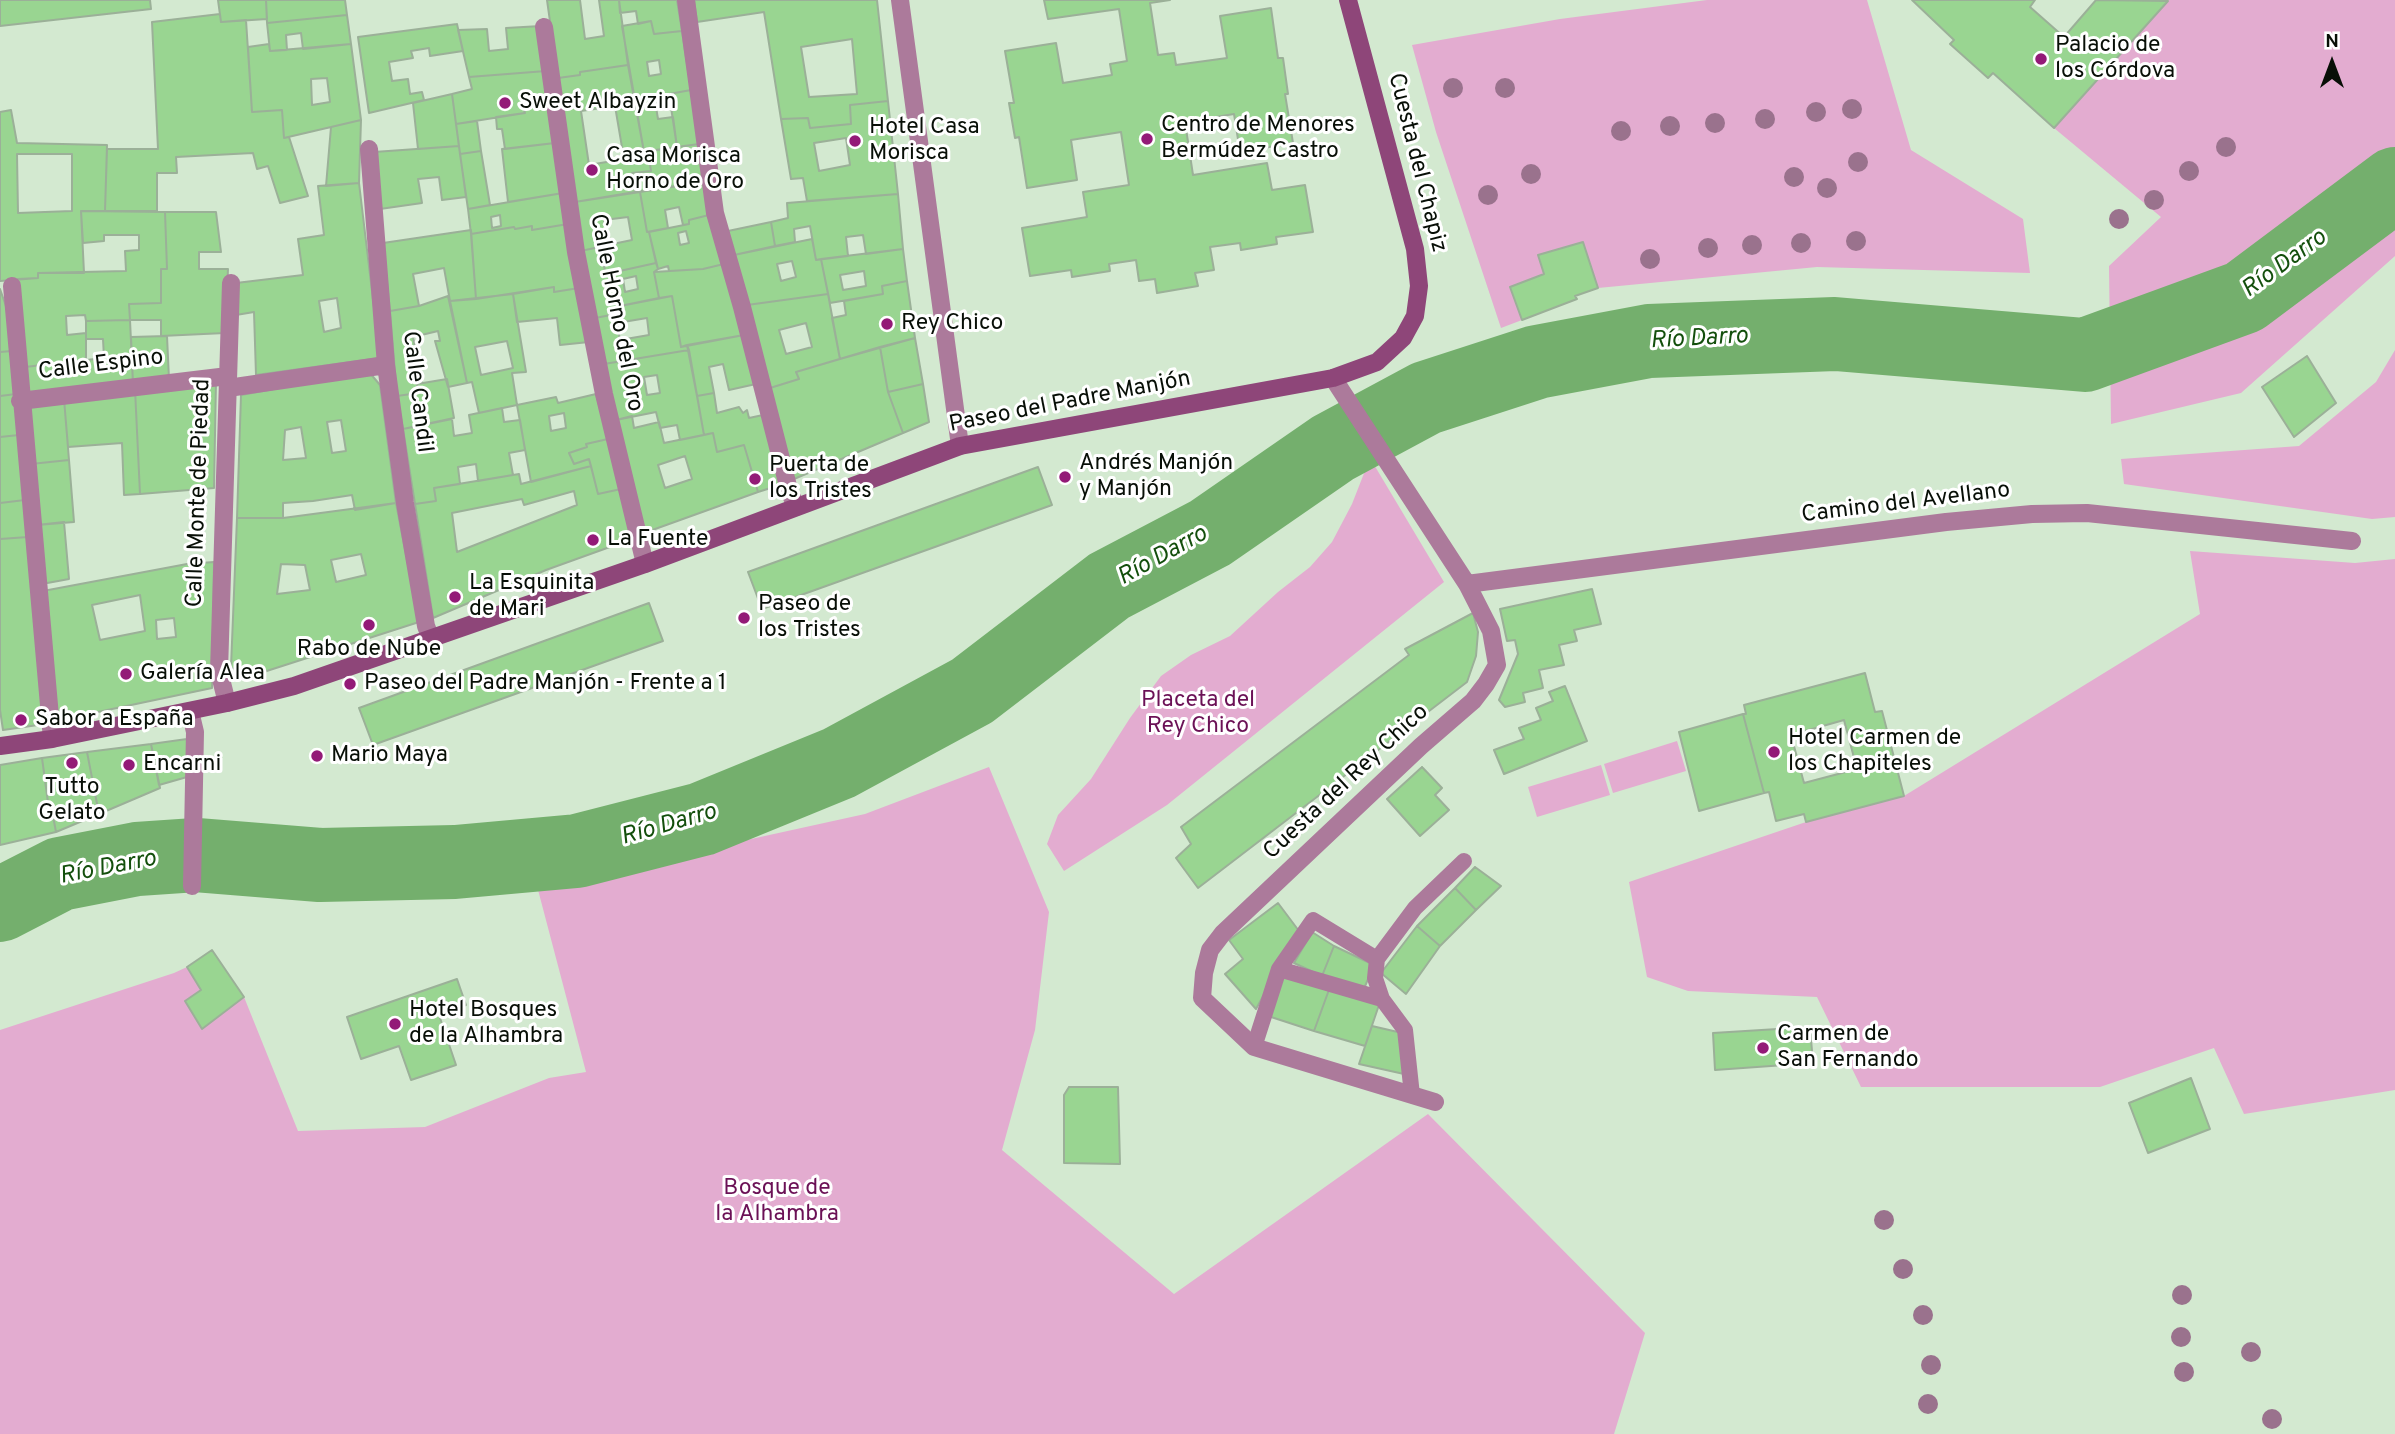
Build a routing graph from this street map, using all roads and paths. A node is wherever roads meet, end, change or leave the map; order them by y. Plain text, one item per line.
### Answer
1 (686, 0) edge
2 (900, 0) edge
3 (1348, 0) edge
4 (544, 27) dead end
5 (369, 149) dead end
6 (231, 283) dead end
7 (12, 286) dead end
8 (386, 365) junction
9 (229, 376) junction
10 (1333, 378) junction
11 (20, 401) junction
12 (960, 446) junction
13 (796, 507) junction
14 (2353, 541) dead end
15 (645, 564) junction
16 (1467, 584) junction
17 (431, 639) junction
18 (227, 703) junction
19 (190, 711) junction
20 (52, 739) junction
21 (0, 746) edge
22 (1464, 861) dead end
23 (192, 886) dead end
24 (1377, 959) junction
25 (1279, 969) junction
26 (1382, 999) junction
27 (1254, 1047) junction
28 (1412, 1095) junction
29 (1435, 1102) dead end

1 - 13 street
2 - 12 street
3 - 10 street, Cuesta del Chapiz
4 - 15 street, Calle Horno del Oro
5 - 8 street, Calle Candil
6 - 9 street, Calle Monte de Piedad
7 - 11 street
8 - 9 street, Calle Espino
8 - 17 street, Calle Candil
9 - 11 street, Calle Espino
9 - 18 street, Calle Monte de Piedad
10 - 12 street, Paseo del Padre Manjón
10 - 16 street, Cuesta del Rey Chico
11 - 20 street
12 - 13 street, Paseo del Padre Manjón
13 - 15 street, Paseo del Padre Manjón
14 - 16 street, Camino del Avellano
15 - 17 street, Paseo del Padre Manjón
16 - 27 street, Cuesta del Rey Chico
17 - 18 street, Paseo del Padre Manjón
18 - 19 street, Paseo del Padre Manjón
19 - 20 street, Paseo del Padre Manjón
19 - 23 street
20 - 21 street, Paseo del Padre Manjón
22 - 24 lane
24 - 25 lane
24 - 26 lane
25 - 26 lane
25 - 27 lane
26 - 28 lane
27 - 28 street, Cuesta del Rey Chico
28 - 29 street, Cuesta del Rey Chico

